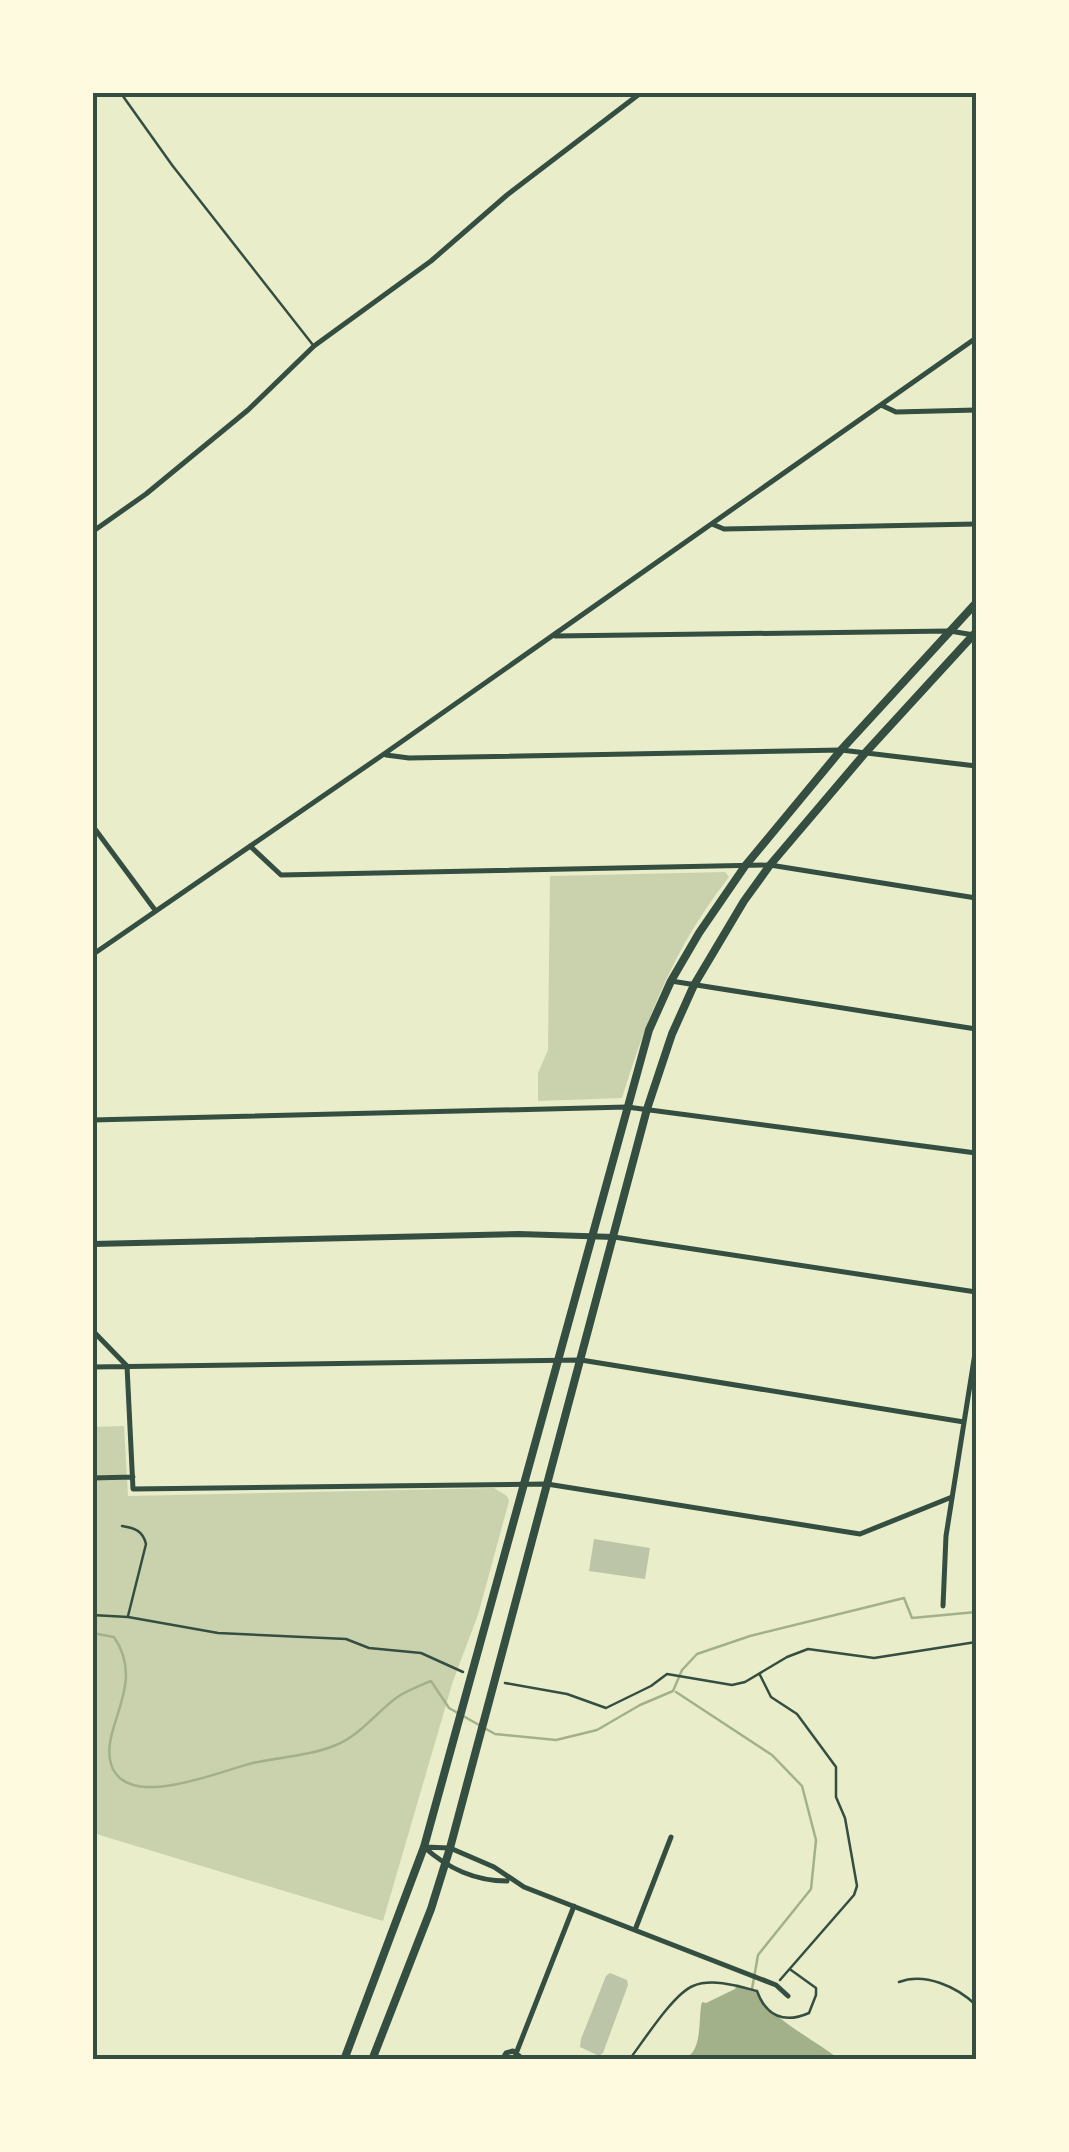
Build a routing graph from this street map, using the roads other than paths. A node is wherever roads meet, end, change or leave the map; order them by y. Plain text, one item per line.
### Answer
1 (120, 92) edge
2 (642, 92) edge
3 (976, 338) edge
4 (314, 346) junction
5 (880, 405) junction
6 (976, 410) edge
7 (712, 524) junction
8 (976, 524) edge
9 (92, 532) edge
10 (976, 603) edge
11 (950, 631) junction
12 (976, 634) edge
13 (551, 636) junction
14 (841, 750) junction
15 (866, 752) junction
16 (384, 754) junction
17 (976, 766) edge
18 (92, 825) edge
19 (250, 846) junction
20 (770, 865) junction
21 (744, 866) junction
22 (976, 898) edge
23 (154, 910) junction
24 (92, 954) edge
25 (671, 981) junction
26 (694, 985) junction
27 (976, 1028) edge
28 (628, 1107) junction
29 (648, 1109) junction
30 (92, 1120) edge
31 (976, 1153) edge
32 (592, 1234) junction
33 (614, 1237) junction
34 (92, 1244) edge
35 (976, 1292) edge
36 (92, 1330) edge
37 (976, 1346) edge
38 (558, 1360) junction
39 (580, 1360) junction
40 (127, 1366) junction
41 (92, 1367) edge
42 (964, 1422) junction
43 (133, 1477) junction
44 (92, 1478) edge
45 (524, 1484) junction
46 (547, 1484) junction
47 (952, 1496) junction
48 (943, 1606) dead end
49 (671, 1837) dead end
50 (424, 1847) junction
51 (450, 1848) junction
52 (445, 1866) junction
53 (510, 1881) junction
54 (574, 1906) junction
55 (636, 1930) junction
56 (788, 1996) dead end
57 (517, 2052) junction
58 (344, 2060) edge
59 (372, 2060) edge
60 (502, 2060) edge
61 (524, 2060) edge

1 - 4 lane
2 - 4 street
3 - 5 street
4 - 9 street
5 - 6 street
5 - 7 street
7 - 8 street
7 - 13 street
10 - 11 main road
11 - 12 street
11 - 13 street
11 - 14 main road
12 - 15 main road
13 - 16 street
14 - 15 street
14 - 16 street
14 - 21 main road
15 - 17 street
15 - 20 main road
16 - 19 street
18 - 23 street
19 - 21 street
19 - 23 street
20 - 21 street
20 - 22 street
20 - 26 main road
21 - 25 main road
23 - 24 street
25 - 26 street
25 - 28 main road
26 - 27 street
26 - 29 main road
28 - 29 street
28 - 30 street
28 - 32 main road
29 - 31 street
29 - 33 main road
32 - 33 street
32 - 34 street
32 - 38 main road
33 - 35 street
33 - 39 main road
36 - 40 street
37 - 42 street
38 - 39 street
38 - 40 street
38 - 45 main road
39 - 42 street
39 - 46 main road
40 - 41 street
40 - 43 street
42 - 47 street
43 - 44 street
43 - 45 street
45 - 46 street
45 - 50 main road
46 - 47 street
46 - 51 main road
47 - 48 street
49 - 55 street
50 - 51 street
50 - 52 street
50 - 58 main road
51 - 52 main road
51 - 53 street
52 - 53 street
52 - 59 main road
53 - 54 street
54 - 55 street
54 - 57 street
55 - 56 street
57 - 60 street
57 - 61 street

